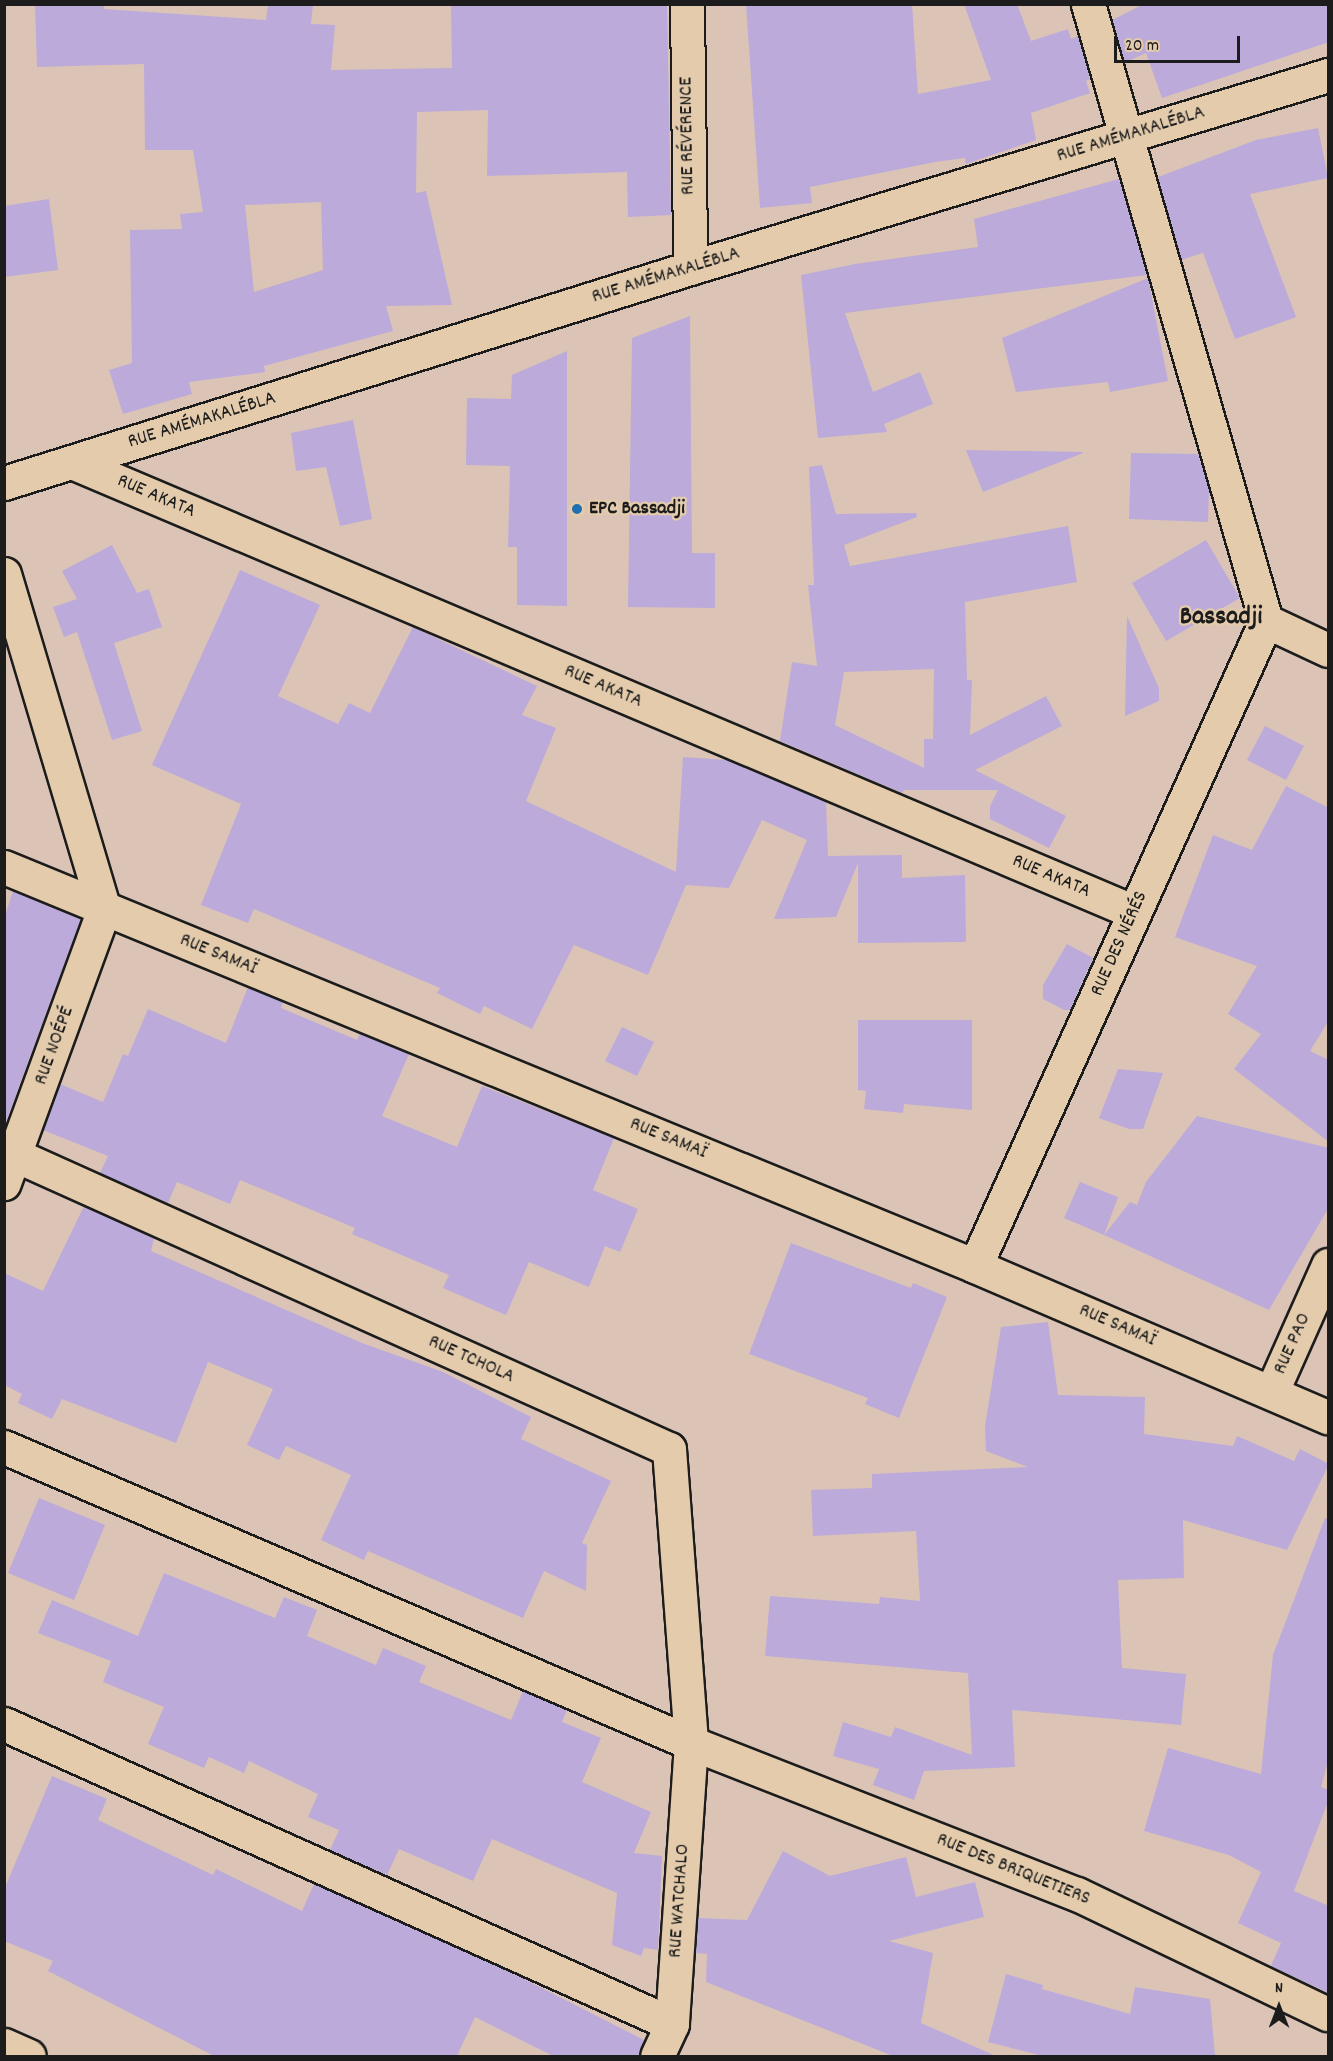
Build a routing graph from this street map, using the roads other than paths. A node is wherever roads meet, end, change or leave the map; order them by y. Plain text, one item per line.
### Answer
1 (687, 4) edge
2 (1088, 4) edge
3 (1329, 75) edge
4 (1126, 136) junction
5 (690, 268) junction
6 (72, 462) junction
7 (4, 483) edge
8 (4, 574) edge
9 (1266, 621) junction
10 (1329, 650) edge
11 (4, 867) edge
12 (104, 909) junction
13 (1134, 912) junction
14 (8, 1163) edge
15 (1329, 1265) edge
16 (975, 1266) junction
17 (1272, 1391) junction
18 (1329, 1417) edge
19 (4, 1447) edge
20 (4, 1724) edge
21 (691, 1743) junction
22 (1329, 2014) edge
23 (672, 2024) junction
24 (4, 2045) edge
25 (29, 2056) edge
26 (657, 2056) edge

1 - 5 street, RUE RÉVÉRENCE
2 - 4 street
3 - 4 street, RUE AMÉMAKALÉBLA
4 - 5 street, RUE AMÉMAKALÉBLA
4 - 9 street
5 - 6 street, RUE AMÉMAKALÉBLA
6 - 7 street, RUE AMÉMAKALÉBLA
6 - 13 street, RUE AKATA
8 - 12 street
9 - 10 street
9 - 13 street, RUE DES NÉRÉS
11 - 12 street, RUE SAMAÏ
12 - 14 street, RUE NOÉPÉ
12 - 16 street, RUE SAMAÏ
13 - 16 street, RUE DES NÉRÉS
14 - 21 street, RUE TCHOLA
15 - 17 street, RUE PAO
16 - 17 street, RUE SAMAÏ
17 - 18 street, RUE SAMAÏ
19 - 21 street, RUE DES BRIQUETIERS
20 - 23 street
21 - 22 street, RUE DES BRIQUETIERS
21 - 23 street, RUE WATCHALO
23 - 26 street, RUE WATCHALO
24 - 25 street

